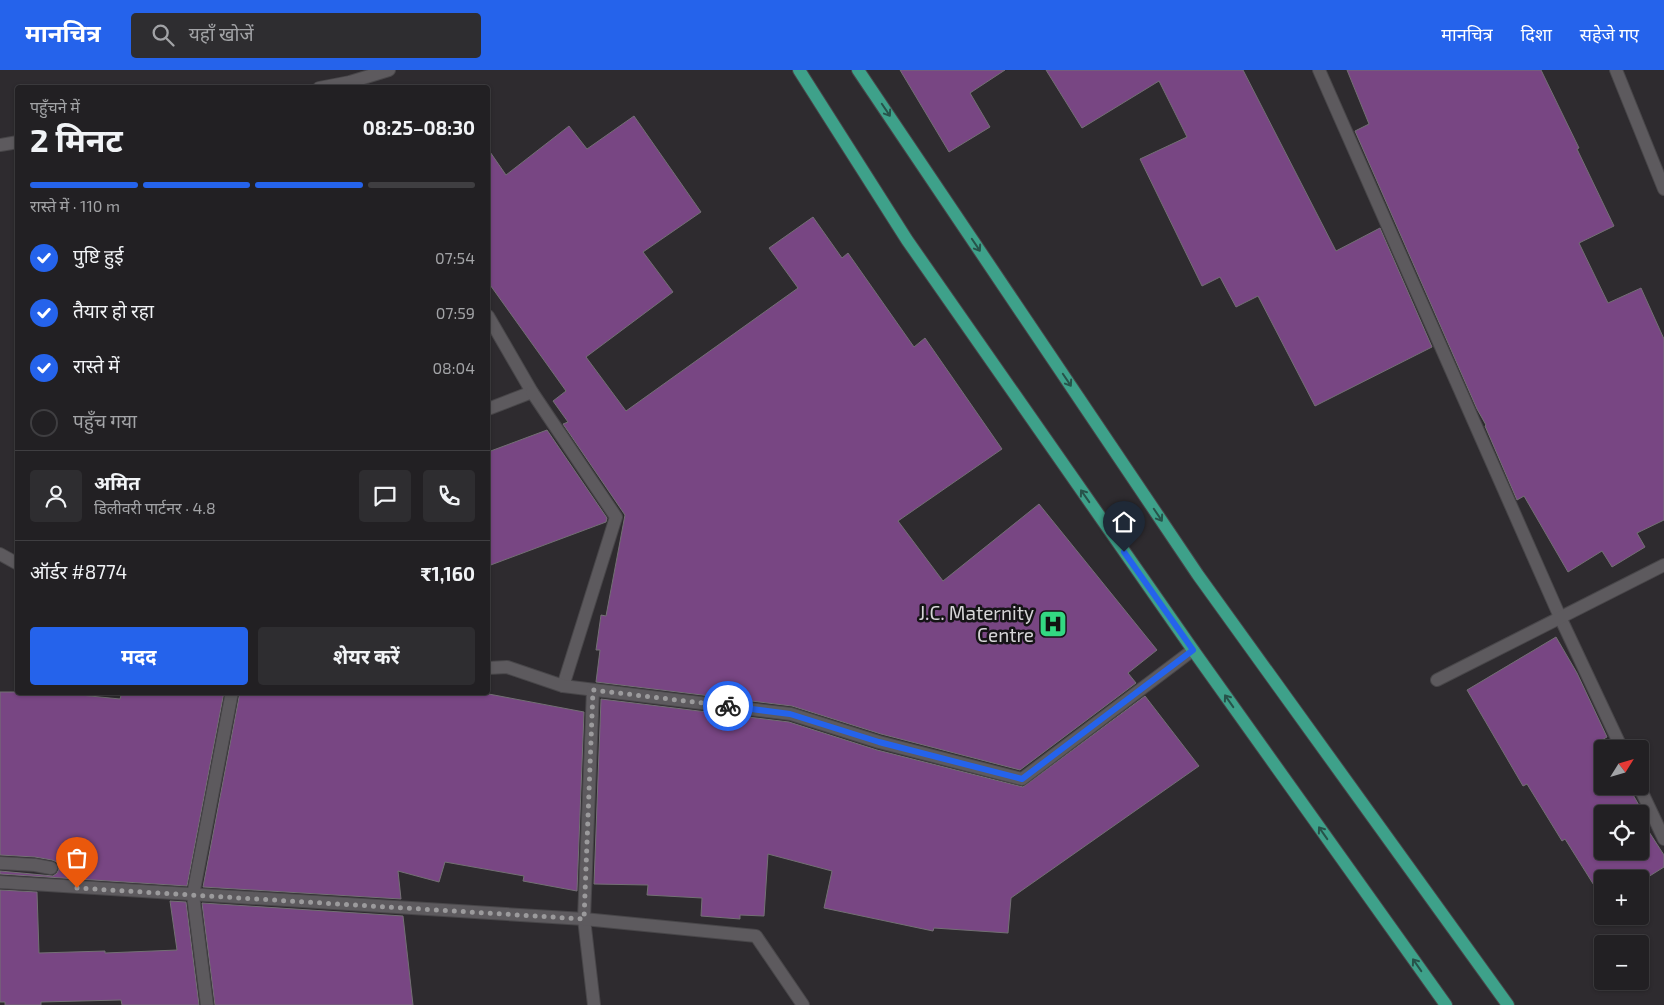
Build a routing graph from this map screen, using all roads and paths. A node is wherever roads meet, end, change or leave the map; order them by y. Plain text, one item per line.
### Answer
1 (389, 70) edge
2 (799, 70) edge
3 (858, 70) edge
4 (1319, 70) edge
5 (1616, 70) edge
6 (351, 85) edge
7 (15, 142) edge
8 (0, 145) edge
9 (1664, 189) edge
10 (490, 319) edge
11 (532, 392) junction
12 (490, 407) edge
13 (0, 554) edge
14 (15, 562) edge
15 (1664, 565) edge
16 (1560, 617) junction
17 (1193, 650) junction
18 (490, 668) edge
19 (1437, 680) dead end
20 (563, 686) junction
21 (593, 690) junction
22 (231, 695) edge
23 (1618, 740) edge
24 (1643, 795) edge
25 (1664, 839) edge
26 (0, 863) edge
27 (51, 868) dead end
28 (0, 882) edge
29 (193, 895) junction
30 (584, 919) junction
31 (207, 1005) edge
32 (594, 1005) edge
33 (803, 1005) edge
34 (1446, 1005) edge
35 (1508, 1005) edge

1 - 6 street
17 -> 2 main road
3 -> 35 main road
4 - 16 street
5 - 9 street
7 - 8 street
10 - 11 street
11 - 12 street
11 - 20 street
13 - 14 street
15 - 16 street
16 - 19 street
16 - 23 street
17 - 21 street
34 -> 17 main road
18 - 20 street
20 - 21 street
21 - 30 street
22 - 29 street
24 - 25 street
26 - 27 street
28 - 29 street
29 - 30 street
29 - 31 street
30 - 32 street
30 - 33 street

